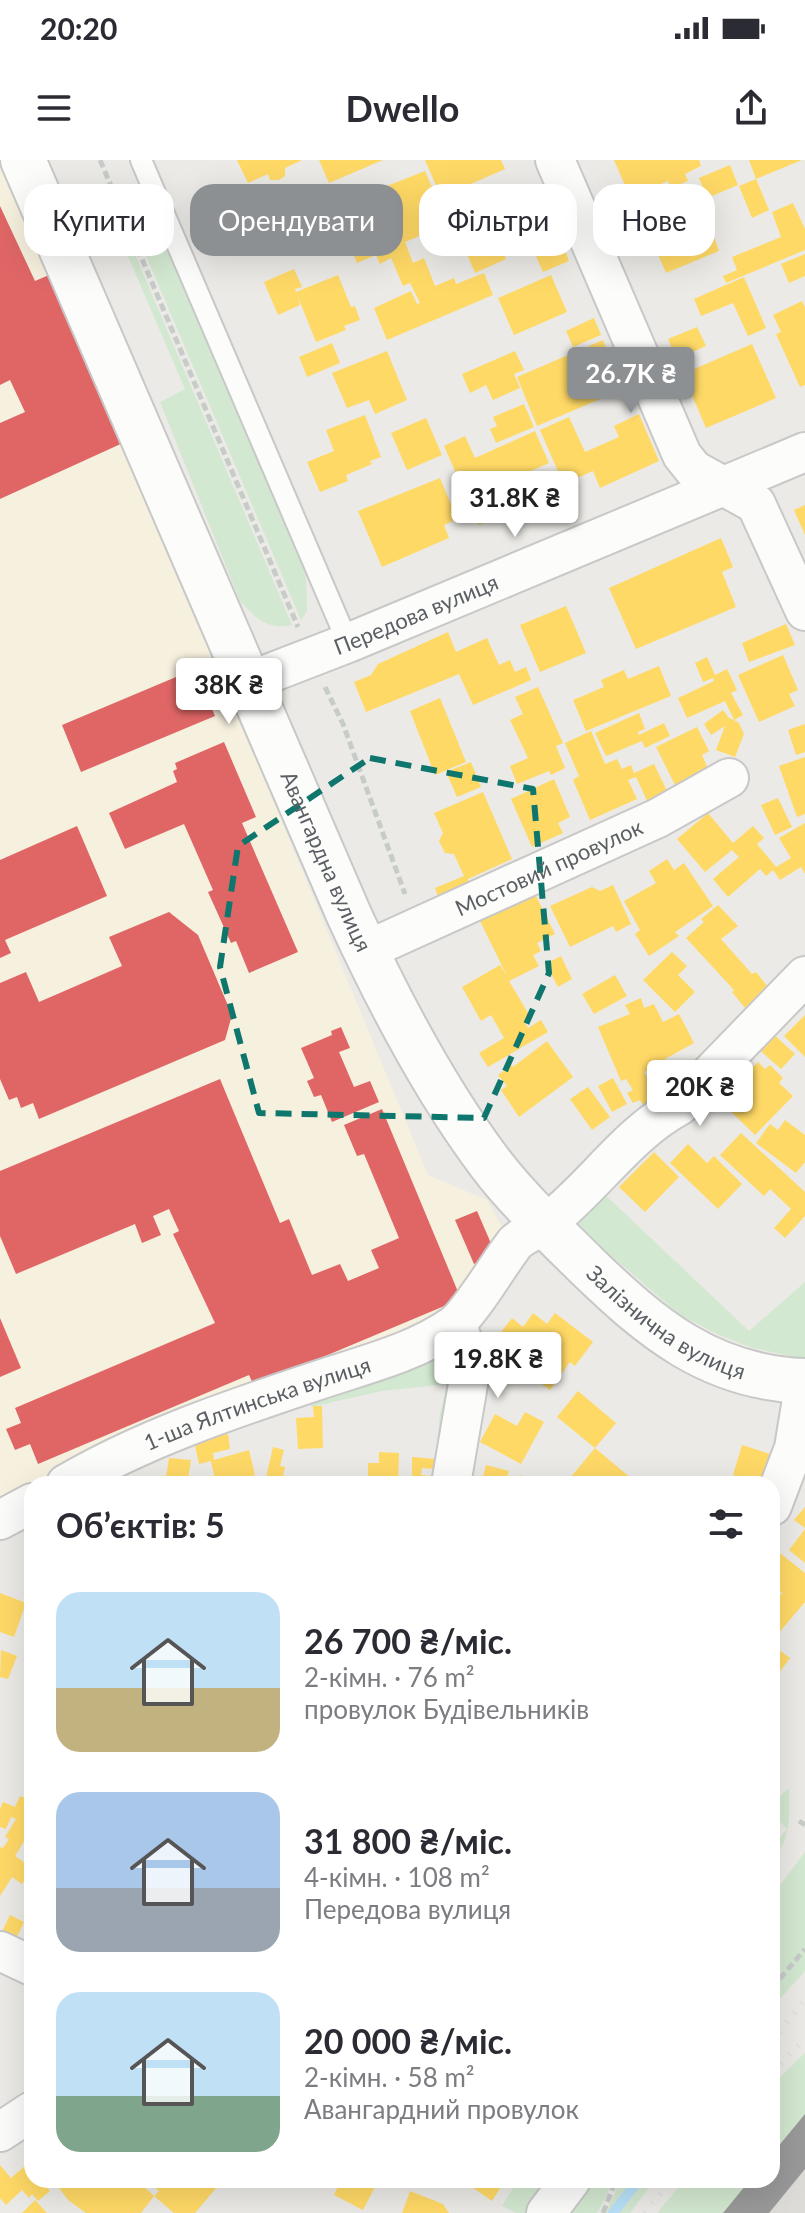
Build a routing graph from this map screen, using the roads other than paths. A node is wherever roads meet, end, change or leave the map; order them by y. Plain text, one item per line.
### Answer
1 (23, 160) edge
2 (141, 160) edge
3 (555, 160) edge
4 (805, 452) edge
5 (725, 487) junction
6 (805, 611) edge
7 (348, 643) junction
8 (247, 682) junction
9 (729, 778) dead end
10 (365, 951) junction
11 (805, 976) edge
12 (545, 1225) junction
13 (456, 1324) junction
14 (805, 1381) edge
15 (80, 1476) edge
16 (452, 1476) edge
17 (780, 1485) edge
18 (24, 1507) edge
19 (0, 1520) edge
20 (0, 1951) edge
21 (24, 1962) edge
22 (24, 2116) edge
23 (0, 2132) edge
24 (565, 2188) edge
25 (546, 2213) edge

1 - 8 street, Авангардна вулиця
2 - 7 lane
3 - 5 street
4 - 5 street, Передова вулиця
5 - 6 street
5 - 7 street, Передова вулиця
7 - 8 street, Передова вулиця
8 - 10 street, Авангардна вулиця
9 - 10 street, Мостовий провулок
10 - 12 street, Авангардна вулиця
11 - 12 street, 1-ша Ялтинська вулиця
12 - 13 street, 1-ша Ялтинська вулиця
12 - 14 street, Залізнична вулиця
13 - 15 street, 1-ша Ялтинська вулиця
13 - 16 street
14 - 17 street
18 - 19 street
20 - 21 street
22 - 23 street
24 - 25 street

